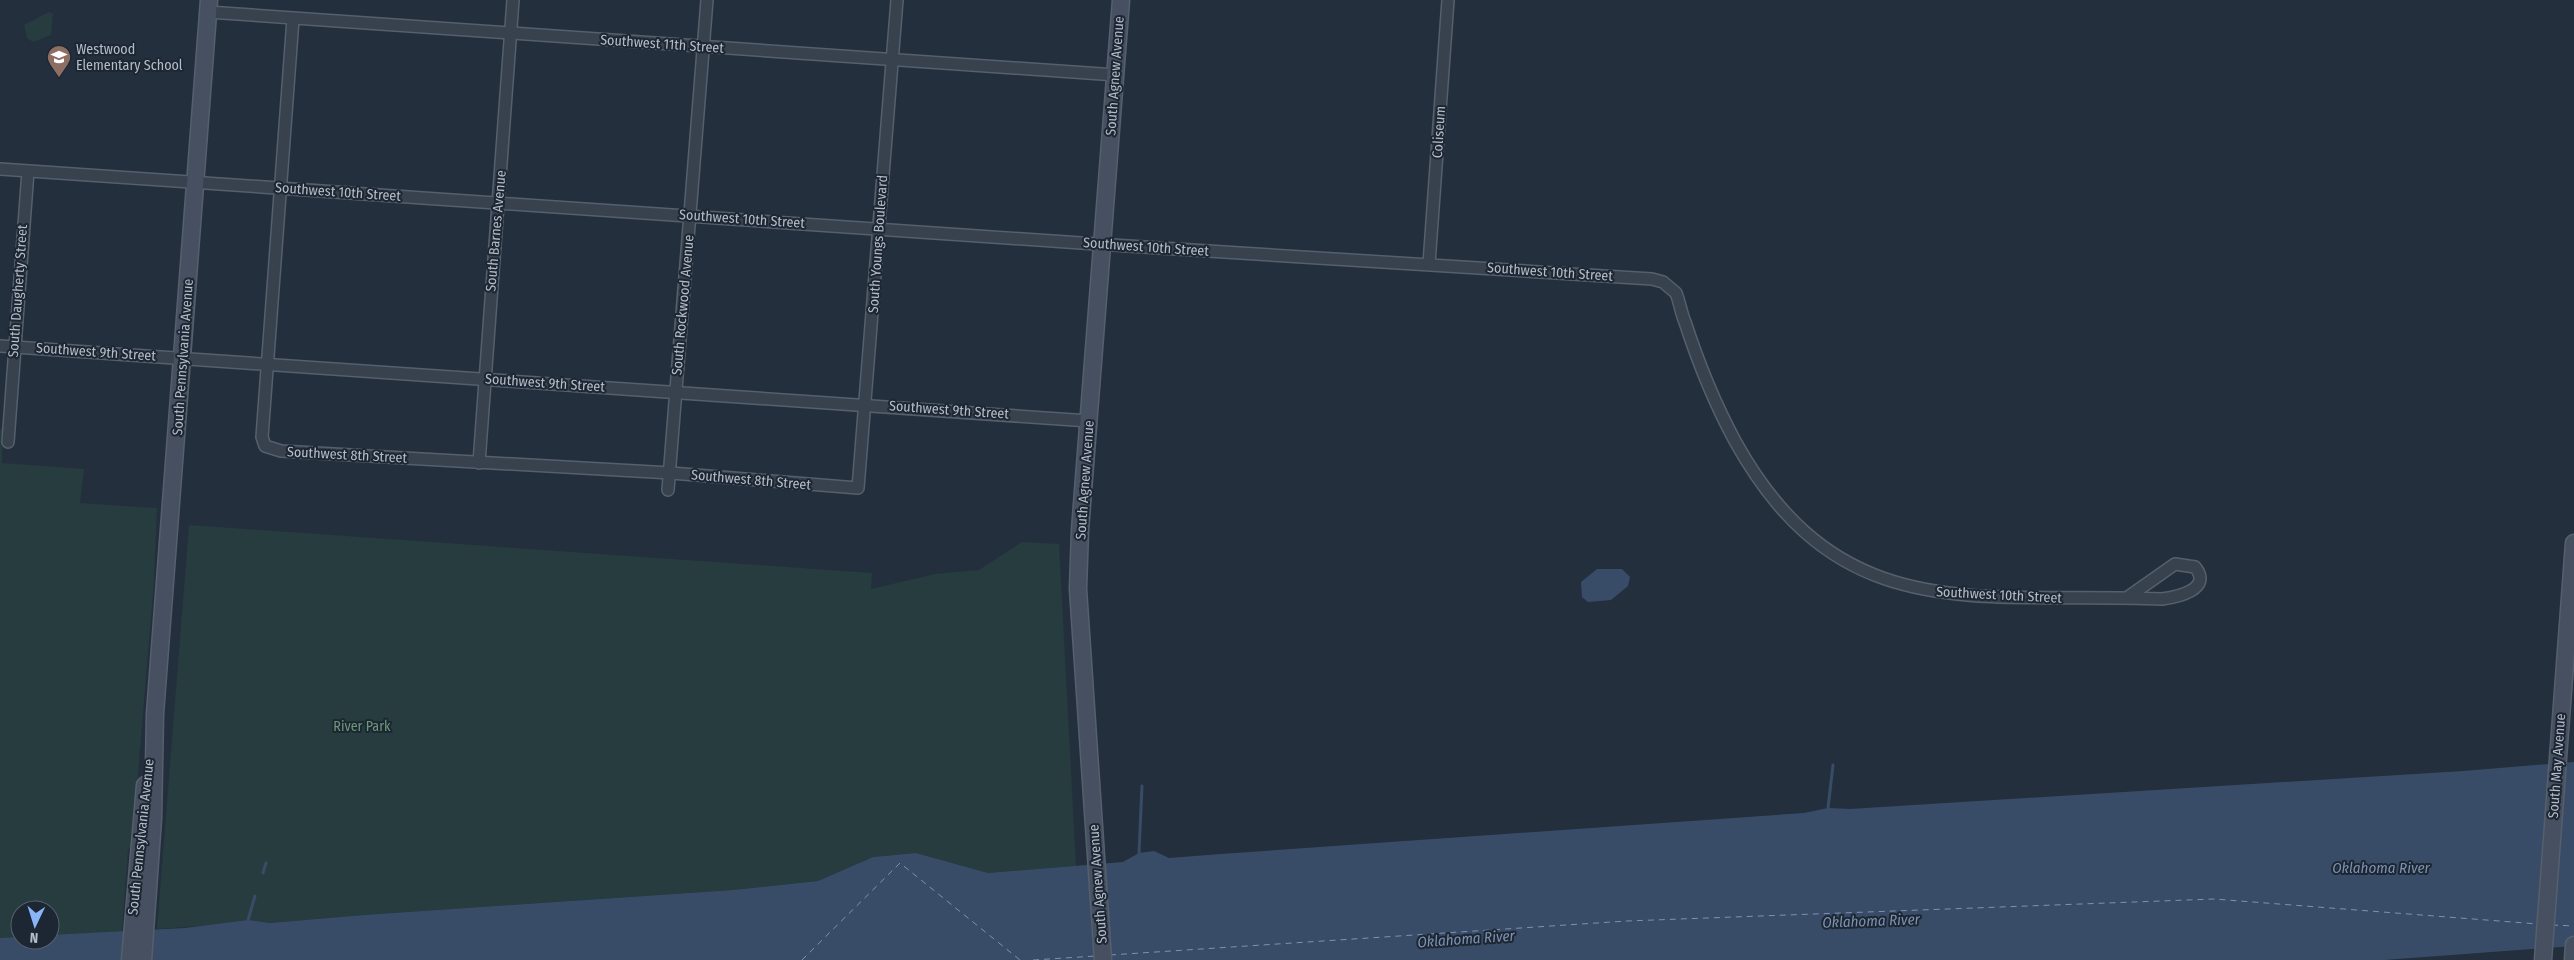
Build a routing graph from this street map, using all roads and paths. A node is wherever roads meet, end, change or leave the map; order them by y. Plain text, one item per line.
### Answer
1 (513, 0) edge
2 (707, 0) edge
3 (897, 0) edge
4 (1121, 0) edge
5 (1448, 0) edge
6 (209, 6) edge
7 (293, 18) junction
8 (511, 33) junction
9 (703, 47) junction
10 (893, 60) junction
11 (1116, 75) junction
12 (0, 169) edge
13 (28, 170) junction
14 (196, 182) junction
15 (279, 188) junction
16 (498, 203) junction
17 (690, 216) junction
18 (878, 228) junction
19 (1102, 244) junction
20 (1429, 264) junction
21 (0, 346) edge
22 (14, 346) junction
23 (183, 358) junction
24 (268, 364) junction
25 (484, 379) junction
26 (675, 393) junction
27 (866, 404) junction
28 (1089, 421) junction
29 (8, 442) dead end
30 (479, 462) junction
31 (671, 473) junction
32 (858, 488) joint
33 (668, 490) dead end
34 (2574, 542) edge
35 (2128, 597) junction
36 (145, 846) junction
37 (2574, 945) edge
38 (130, 960) edge
39 (143, 960) edge
40 (1103, 960) edge
41 (2543, 960) edge
42 (2573, 960) edge

1 - 8 street, South Barnes Avenue
2 - 9 street, South Rockwood Avenue
3 - 10 street, South Youngs Boulevard
4 - 11 main road, South Agnew Avenue
5 - 20 street, Coliseum
6 - 7 street, Southwest 11th Street
6 - 14 main road, South Pennsylvania Avenue
7 - 8 street, Southwest 11th Street
7 - 15 street, Southwest 8th Street
8 - 9 street, Southwest 11th Street
8 - 16 street, South Barnes Avenue
9 - 10 street, Southwest 11th Street
9 - 17 street, South Rockwood Avenue
10 - 11 street, Southwest 11th Street
10 - 18 street, South Youngs Boulevard
11 - 19 main road, South Agnew Avenue
12 - 13 street, Southwest 10th Street
13 - 14 street, Southwest 10th Street
13 - 22 street, South Daugherty Street
14 - 15 street, Southwest 10th Street
14 - 23 main road, South Pennsylvania Avenue
15 - 16 street, Southwest 10th Street
15 - 24 street, Southwest 8th Street
16 - 17 street, Southwest 10th Street
16 - 25 street, South Barnes Avenue
17 - 18 street, Southwest 10th Street
17 - 26 street, South Rockwood Avenue
18 - 19 street, Southwest 10th Street
18 - 27 street, South Youngs Boulevard
19 - 20 street, Southwest 10th Street
19 - 28 main road, South Agnew Avenue
20 - 35 street, Southwest 10th Street
21 - 22 street, Southwest 9th Street
22 - 23 street, Southwest 9th Street
22 - 29 street, South Daugherty Street
23 - 24 street, Southwest 9th Street
23 - 36 main road, South Pennsylvania Avenue
24 - 25 street, Southwest 9th Street
24 - 30 street, Southwest 8th Street
25 - 26 street, Southwest 9th Street
25 - 30 street, South Barnes Avenue
26 - 27 street, Southwest 9th Street
26 - 31 street, South Rockwood Avenue
27 - 28 street, Southwest 9th Street
27 - 32 street, South Youngs Boulevard
28 - 40 main road, South Agnew Avenue
30 - 31 street, Southwest 8th Street
31 - 32 street, Southwest 8th Street
31 - 33 street, South Rockwood Avenue
34 - 41 main road, South May Avenue
35 - 35 street, Southwest 10th Street
36 - 38 main road, South Pennsylvania Avenue
36 - 39 main road, South Pennsylvania Avenue
37 - 42 main road

